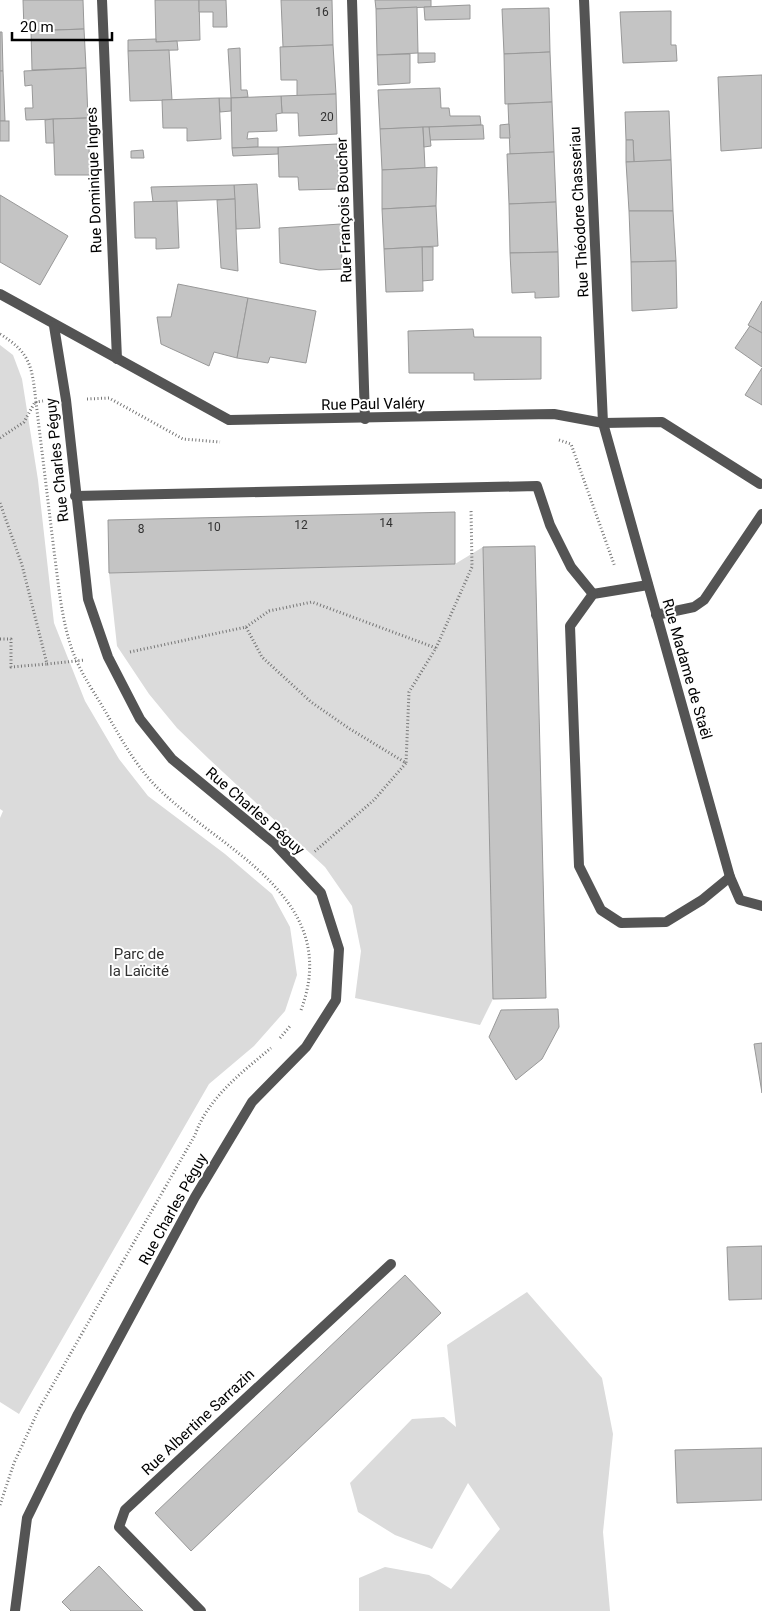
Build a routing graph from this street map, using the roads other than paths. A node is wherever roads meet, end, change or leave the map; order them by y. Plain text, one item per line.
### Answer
1 (102, 0) edge
2 (352, 0) edge
3 (584, 0) edge
4 (0, 294) edge
5 (54, 326) junction
6 (116, 360) junction
7 (365, 419) junction
8 (603, 423) junction
9 (760, 484) dead end
10 (75, 496) junction
11 (762, 514) edge
12 (648, 584) junction
13 (593, 594) junction
14 (656, 615) junction
15 (730, 877) junction
16 (762, 906) edge
17 (390, 1264) dead end
18 (15, 1611) edge
19 (201, 1611) edge

1 - 6 street, Rue Dominique Ingres
2 - 7 street, Rue François Boucher
3 - 8 street, Rue Théodore Chasseriau
4 - 5 street, Rue Paul Valéry
5 - 6 street, Rue Paul Valéry
5 - 10 street, Rue Charles Péguy
6 - 7 street, Rue Paul Valéry
7 - 8 street, Rue Paul Valéry
8 - 9 street, Rue Paul Valéry
8 - 12 street, Rue Madame de Staël
10 - 13 street
10 - 18 street, Rue Charles Péguy
11 - 14 street
12 - 13 street
12 - 14 street, Rue Madame de Staël
13 - 15 street
14 - 15 street, Rue Madame de Staël
15 - 16 street, Rue Madame de Staël
17 - 19 street, Rue Albertine Sarrazin

